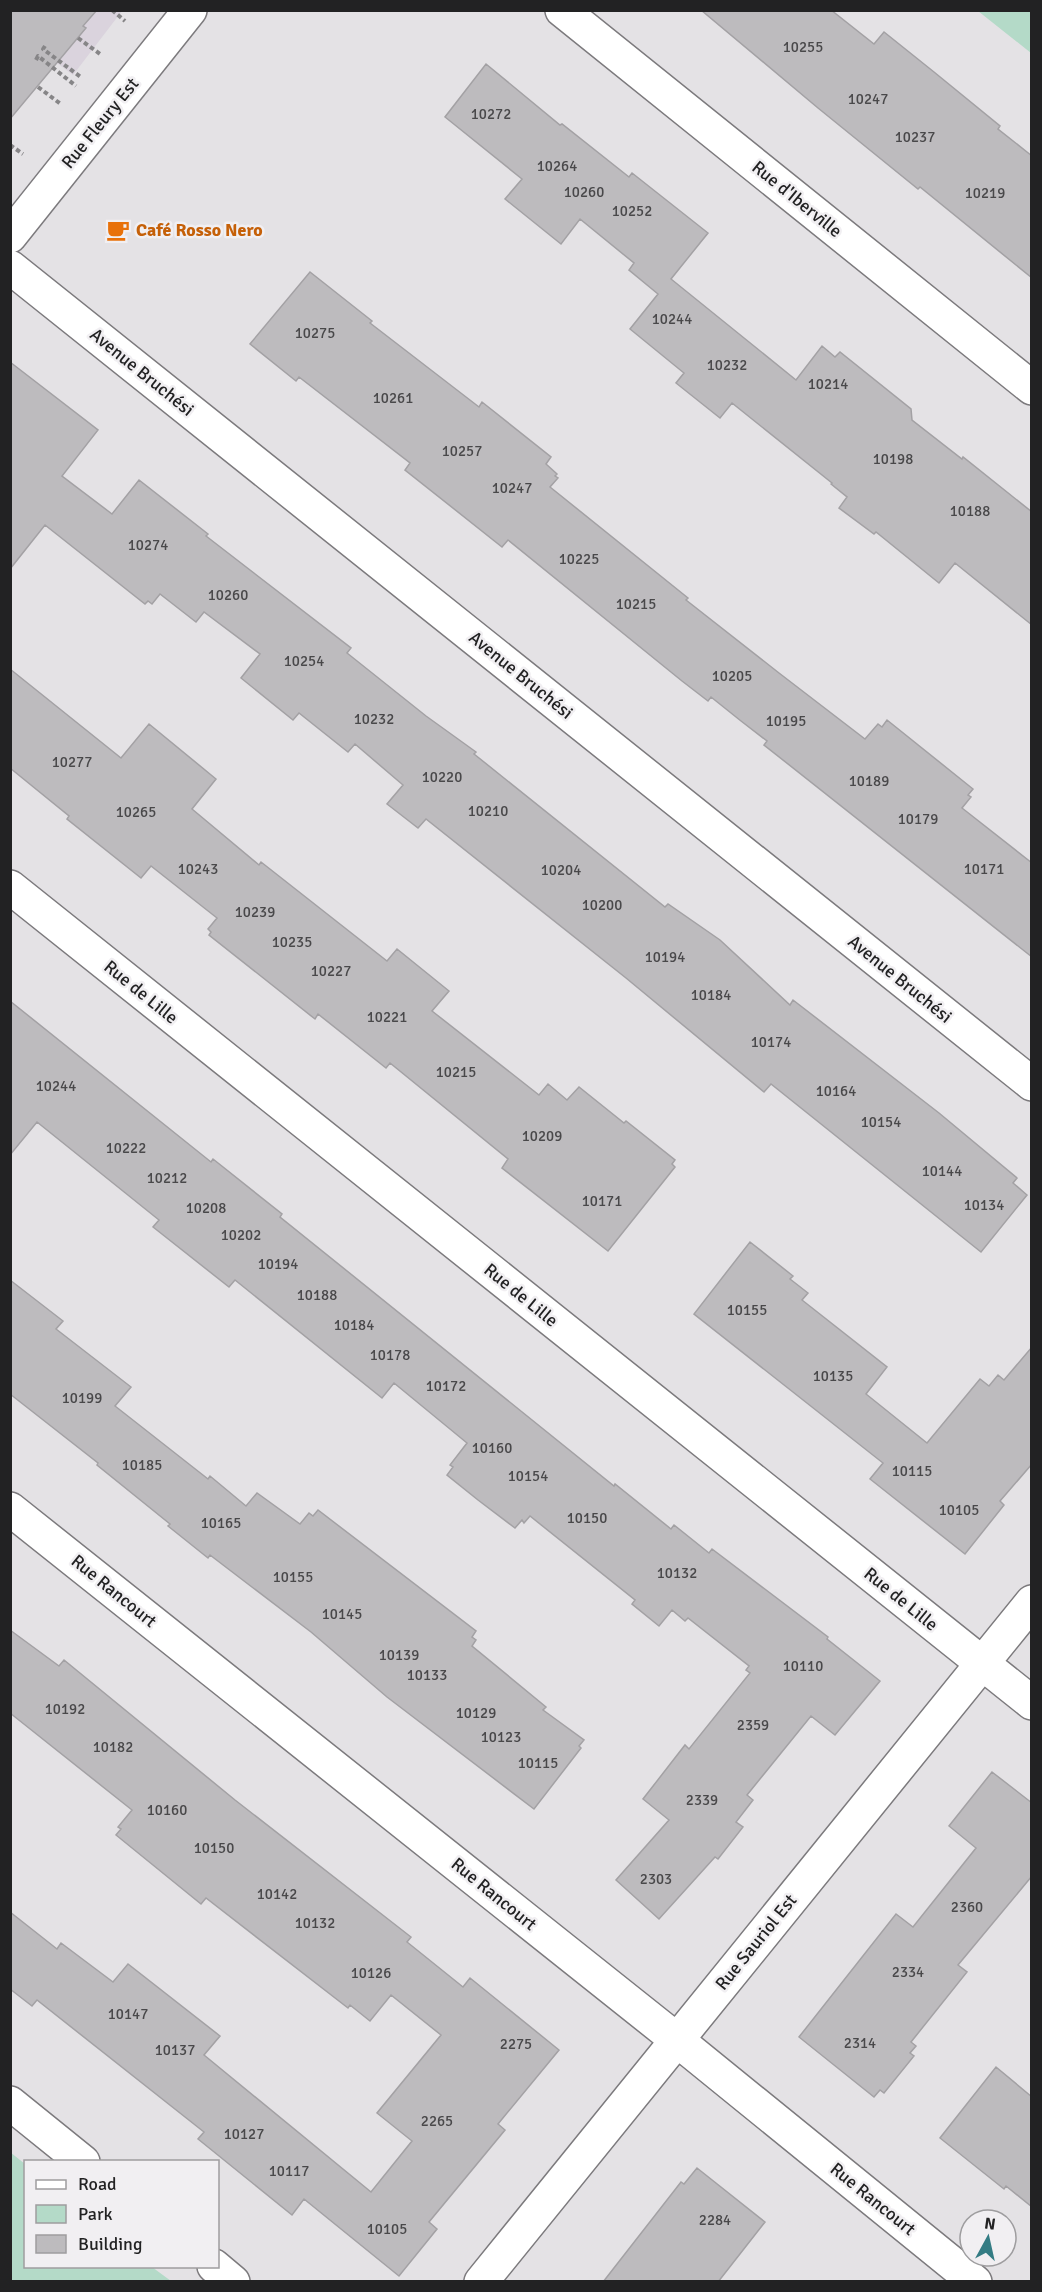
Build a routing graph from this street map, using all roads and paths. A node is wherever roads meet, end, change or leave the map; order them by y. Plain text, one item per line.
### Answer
1 (112, 10) edge
2 (190, 10) edge
3 (562, 10) edge
4 (125, 21) dead end
5 (78, 38) dead end
6 (45, 46) dead end
7 (100, 54) dead end
8 (36, 60) dead end
9 (82, 78) dead end
10 (76, 86) dead end
11 (38, 87) dead end
12 (62, 105) dead end
13 (10, 145) edge
14 (23, 154) dead end
15 (10, 236) edge
16 (10, 267) edge
17 (1032, 388) edge
18 (10, 887) edge
19 (1032, 1084) edge
20 (10, 1509) edge
21 (1032, 1602) edge
22 (982, 1663) junction
23 (1032, 1703) edge
24 (676, 2040) junction
25 (10, 2103) edge
26 (81, 2160) edge
27 (216, 2268) edge
28 (233, 2282) edge
29 (481, 2282) edge
30 (975, 2282) edge

1 - 4 path
2 - 15 street, Rue Fleury Est
3 - 17 street, Rue d'Iberville
5 - 7 path
6 - 9 path
8 - 10 path
11 - 12 path
13 - 14 path
16 - 19 street, Avenue Bruchési
18 - 22 street, Rue de Lille
20 - 24 street, Rue Rancourt
21 - 22 street, Rue Sauriol Est
22 - 23 street, Rue de Lille
22 - 24 street, Rue Sauriol Est
24 - 29 street, Rue Sauriol Est
24 - 30 street, Rue Rancourt
25 - 26 street
27 - 28 street

